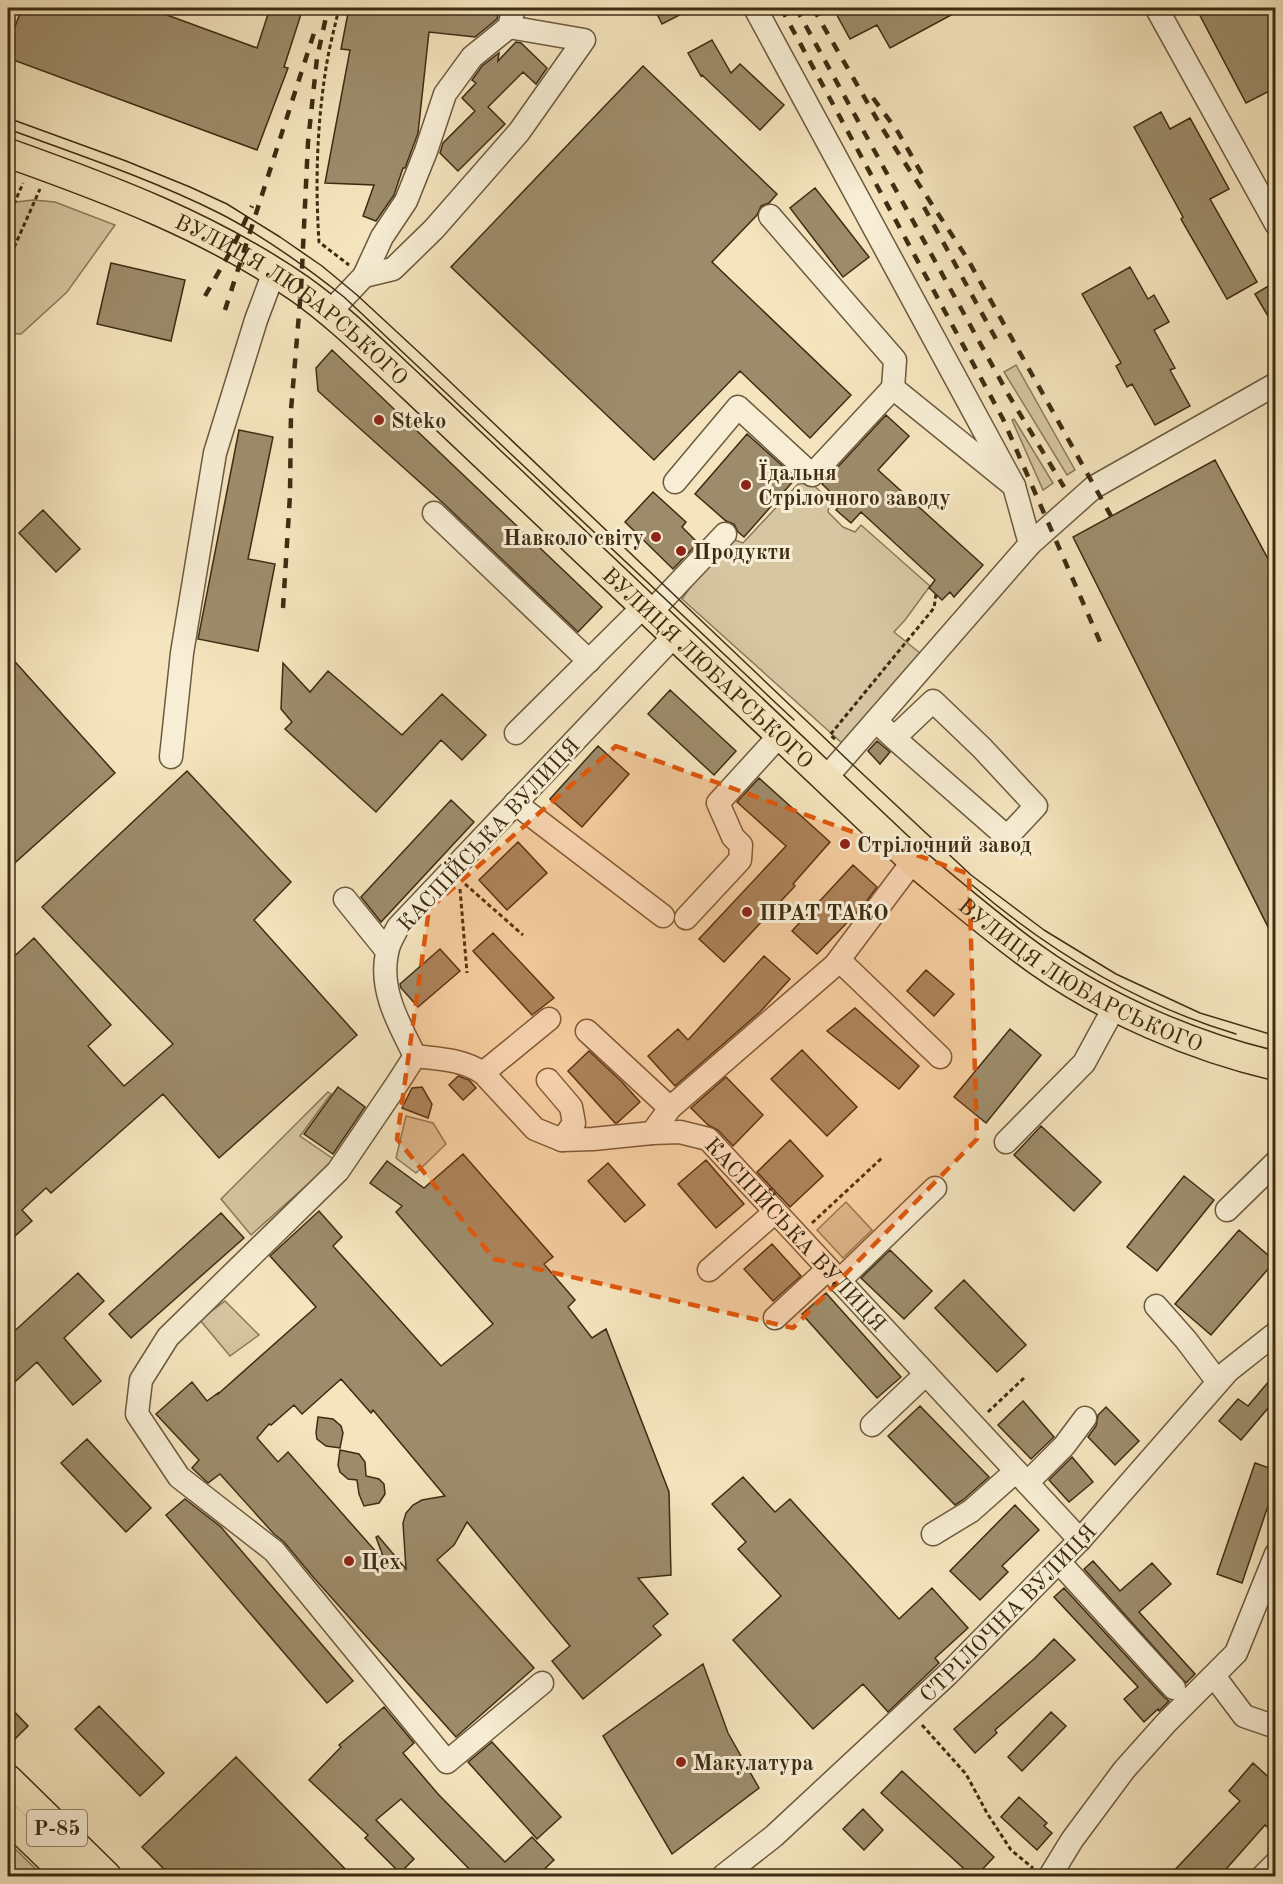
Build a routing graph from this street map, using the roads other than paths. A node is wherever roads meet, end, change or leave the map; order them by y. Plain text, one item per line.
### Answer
1 (755, 8) edge
2 (1157, 9) dead end
3 (511, 17) edge
4 (13, 164) edge
5 (770, 216) dead end
6 (1275, 225) edge
7 (274, 272) junction
8 (364, 276) junction
9 (330, 312) junction
10 (1275, 384) edge
11 (893, 388) junction
12 (675, 482) dead end
13 (1014, 486) junction
14 (434, 513) dead end
15 (725, 534) dead end
16 (1030, 544) junction
17 (648, 609) junction
18 (675, 635) junction
19 (590, 660) junction
20 (876, 721) junction
21 (516, 733) dead end
22 (779, 736) junction
23 (894, 738) junction
24 (171, 757) dead end
25 (825, 779) junction
26 (515, 803) junction
27 (913, 861) junction
28 (345, 899) dead end
29 (663, 916) dead end
30 (686, 918) dead end
31 (387, 951) junction
32 (839, 960) junction
33 (1115, 1006) junction
34 (549, 1019) dead end
35 (587, 1031) dead end
36 (415, 1056) junction
37 (940, 1057) dead end
38 (1275, 1066) edge
39 (483, 1073) junction
40 (548, 1080) dead end
41 (670, 1108) junction
42 (652, 1133) junction
43 (562, 1140) junction
44 (1006, 1142) dead end
45 (1275, 1162) edge
46 (935, 1188) dead end
47 (1227, 1210) dead end
48 (775, 1212) junction
49 (709, 1270) dead end
50 (833, 1275) junction
51 (1156, 1306) dead end
52 (775, 1318) dead end
53 (1275, 1333) edge
54 (926, 1374) junction
55 (1218, 1382) junction
56 (1085, 1418) dead end
57 (872, 1425) dead end
58 (1021, 1477) junction
59 (933, 1534) dead end
60 (1080, 1540) junction
61 (1275, 1554) edge
62 (1059, 1562) junction
63 (1214, 1676) junction
64 (543, 1683) dead end
65 (1174, 1688) dead end
66 (1275, 1726) edge
67 (8, 1779) edge
68 (8, 1818) edge
69 (1275, 1863) edge
70 (1052, 1872) edge
71 (68, 1876) edge
72 (107, 1876) edge
73 (723, 1876) edge
74 (1263, 1876) edge

1 - 13 street
2 - 6 street
3 - 8 street
3 - 8 street
4 - 7 main road, ВУЛИЦЯ ЛЮБАРСЬКОГО
5 - 11 street
7 - 9 main road, ВУЛИЦЯ ЛЮБАРСЬКОГО
7 - 24 street
8 - 9 street
9 - 17 main road, ВУЛИЦЯ ЛЮБАРСЬКОГО
10 - 16 street
11 - 12 street
11 - 13 street
13 - 16 street
14 - 19 street
15 - 17 street
16 - 20 street
17 - 18 main road, ВУЛИЦЯ ЛЮБАРСЬКОГО
17 - 19 street
18 - 22 main road, ВУЛИЦЯ ЛЮБАРСЬКОГО
18 - 26 street, КАСПІЙСЬКА ВУЛИЦЯ
19 - 21 street
20 - 23 street
20 - 25 street
22 - 25 main road, ВУЛИЦЯ ЛЮБАРСЬКОГО
22 - 30 street
23 - 23 street
25 - 27 main road, ВУЛИЦЯ ЛЮБАРСЬКОГО
26 - 29 street
26 - 31 street, КАСПІЙСЬКА ВУЛИЦЯ
27 - 32 street
27 - 33 main road, ВУЛИЦЯ ЛЮБАРСЬКОГО
28 - 31 street
31 - 36 street, КАСПІЙСЬКА ВУЛИЦЯ
32 - 37 street
32 - 41 street
33 - 38 main road, ВУЛИЦЯ ЛЮБАРСЬКОГО
33 - 44 street
34 - 39 street
35 - 41 street
36 - 39 street, КАСПІЙСЬКА ВУЛИЦЯ
36 - 64 street
39 - 43 street, КАСПІЙСЬКА ВУЛИЦЯ
40 - 43 street
41 - 42 street
42 - 43 street, КАСПІЙСЬКА ВУЛИЦЯ
42 - 48 street, КАСПІЙСЬКА ВУЛИЦЯ
45 - 47 street
46 - 50 street
48 - 49 street
48 - 50 street, КАСПІЙСЬКА ВУЛИЦЯ
50 - 52 street
50 - 54 street, КАСПІЙСЬКА ВУЛИЦЯ
51 - 55 street
53 - 55 street, СТРІЛОЧНА ВУЛИЦЯ
54 - 57 street
54 - 58 street, КАСПІЙСЬКА ВУЛИЦЯ
55 - 60 street, СТРІЛОЧНА ВУЛИЦЯ
56 - 58 street
58 - 59 street
58 - 60 street, КАСПІЙСЬКА ВУЛИЦЯ
60 - 62 street, СТРІЛОЧНА ВУЛИЦЯ
61 - 63 street
62 - 65 street
62 - 73 street, СТРІЛОЧНА ВУЛИЦЯ
63 - 66 street
63 - 70 street
67 - 72 main road, Р-85
68 - 71 main road, Р-85
69 - 74 street

